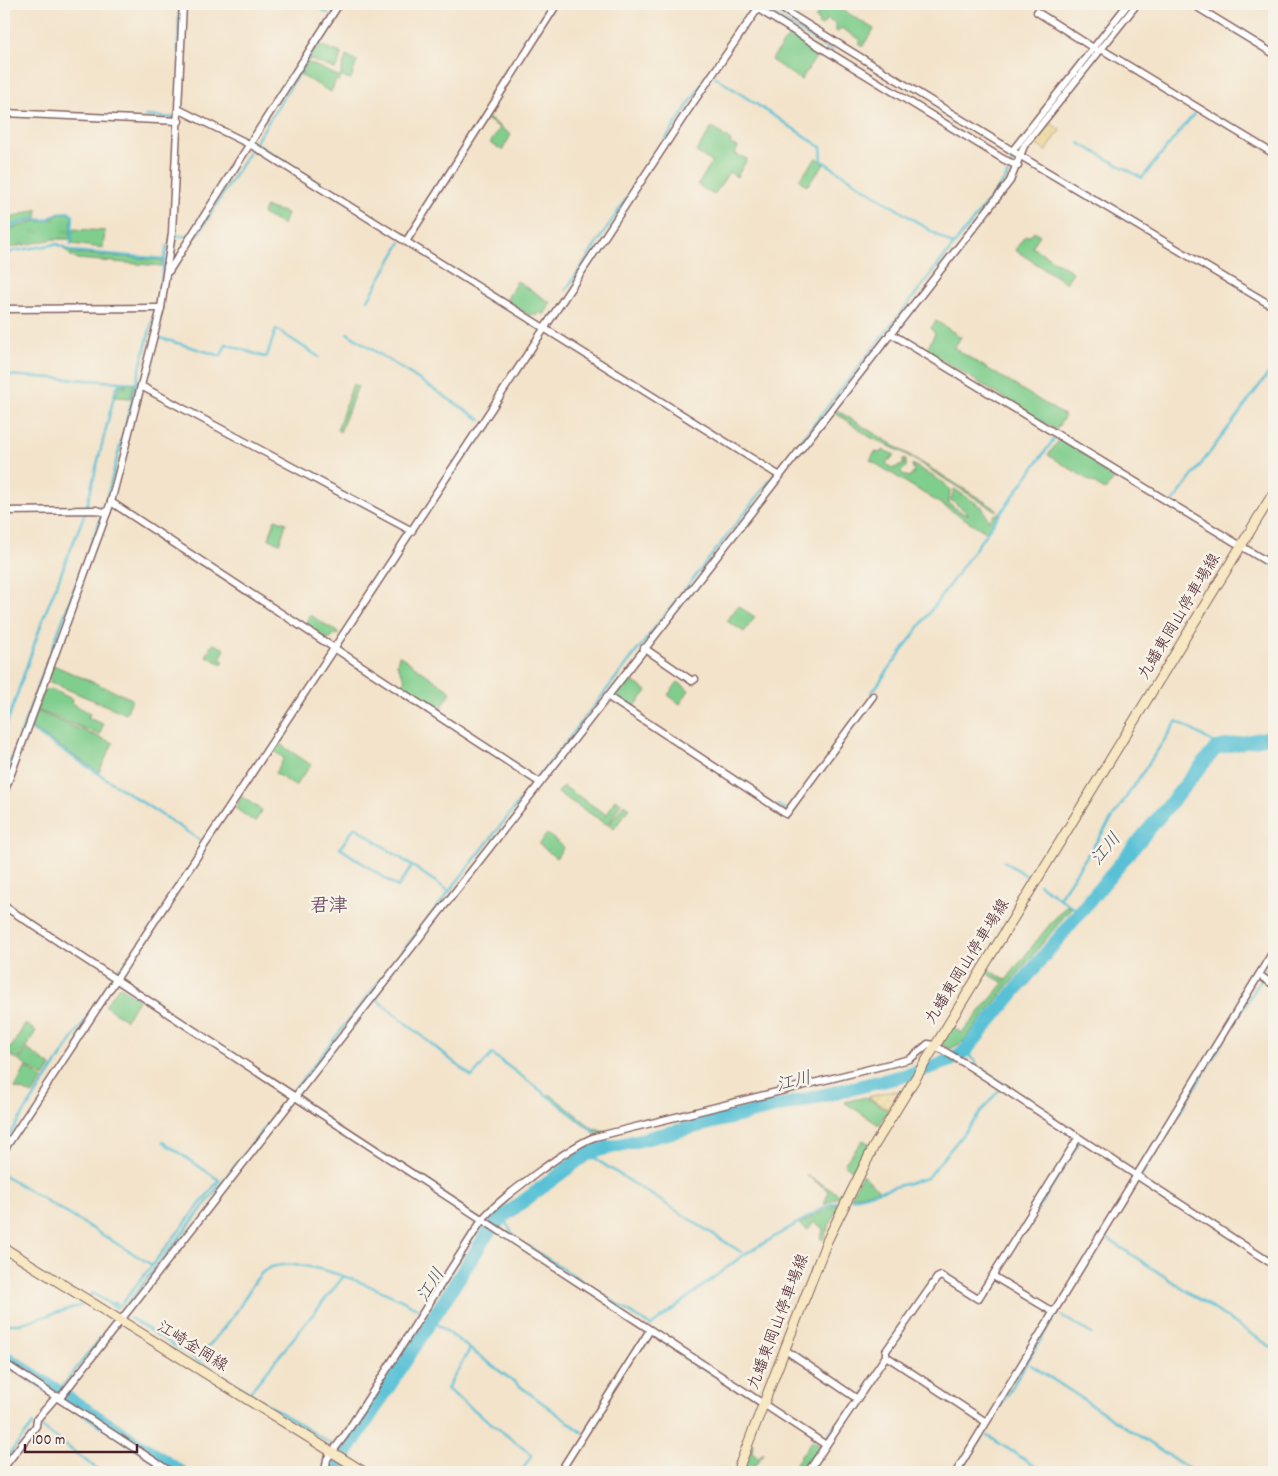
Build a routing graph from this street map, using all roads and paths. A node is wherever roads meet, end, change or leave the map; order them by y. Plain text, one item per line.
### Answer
1 (183, 4) edge
2 (338, 4) edge
3 (557, 4) edge
4 (750, 4) edge
5 (774, 4) edge
6 (1128, 4) edge
7 (1137, 4) edge
8 (1192, 4) edge
9 (760, 6) edge
10 (1037, 12) dead end
11 (1097, 50) junction
12 (1274, 54) edge
13 (180, 110) junction
14 (4, 113) edge
15 (177, 121) junction
16 (252, 145) junction
17 (1015, 152) junction
18 (1274, 154) edge
19 (1009, 161) junction
20 (407, 240) junction
21 (167, 274) junction
22 (1274, 307) edge
23 (161, 308) junction
24 (4, 309) edge
25 (544, 327) junction
26 (890, 333) junction
27 (141, 386) junction
28 (777, 474) junction
29 (1274, 492) edge
30 (111, 502) junction
31 (4, 511) edge
32 (104, 512) junction
33 (410, 529) junction
34 (1241, 546) junction
35 (1274, 566) edge
36 (334, 646) junction
37 (644, 648) junction
38 (695, 679) dead end
39 (607, 696) junction
40 (873, 696) dead end
41 (537, 781) junction
42 (4, 793) edge
43 (4, 906) edge
44 (1274, 950) edge
45 (1261, 977) junction
46 (114, 980) junction
47 (1274, 985) edge
48 (932, 1049) junction
49 (292, 1096) junction
50 (1080, 1139) junction
51 (4, 1150) edge
52 (1139, 1177) junction
53 (484, 1221) junction
54 (4, 1248) edge
55 (1274, 1265) edge
56 (994, 1277) junction
57 (1053, 1312) junction
58 (120, 1320) junction
59 (650, 1330) junction
60 (784, 1350) junction
61 (886, 1356) junction
62 (4, 1363) edge
63 (60, 1395) junction
64 (856, 1398) junction
65 (763, 1404) junction
66 (986, 1422) junction
67 (826, 1445) junction
68 (333, 1454) junction
69 (4, 1467) edge
70 (349, 1467) edge
71 (171, 1472) edge
72 (325, 1472) edge
73 (364, 1472) edge
74 (560, 1472) edge
75 (737, 1472) edge
76 (808, 1472) edge
77 (956, 1472) edge

1 - 13 street
2 - 16 street
3 - 20 street
4 - 9 street
5 - 17 street
6 - 11 street
7 - 11 street
8 - 12 street
9 - 19 street
9 - 25 street
10 - 11 street
11 - 17 street
11 - 18 street
13 - 15 street
13 - 16 street
14 - 15 street
15 - 21 street
16 - 20 street
16 - 21 street
17 - 19 street
17 - 19 street
17 - 22 street
19 - 26 street
20 - 25 street
21 - 23 street
23 - 24 street
23 - 27 street
25 - 28 street
25 - 33 street
26 - 28 street
26 - 34 street
27 - 30 street
27 - 33 street
28 - 37 street
29 - 34 main road, 九蟠東岡山停車場線
30 - 32 street
30 - 36 street
31 - 32 street
32 - 42 street
33 - 36 street
34 - 35 street
34 - 48 main road, 九蟠東岡山停車場線
36 - 41 street
36 - 46 street
37 - 38 street
37 - 39 street
39 - 40 street
39 - 41 street
41 - 49 street
43 - 46 street
44 - 45 street
45 - 47 street
45 - 52 street
46 - 49 street
46 - 51 street
48 - 50 street
48 - 53 street
48 - 60 main road, 九蟠東岡山停車場線
49 - 53 street
49 - 58 street
50 - 52 street
50 - 56 street
52 - 55 street
52 - 57 street
53 - 59 street
53 - 68 street
54 - 58 main road, 江崎金岡線
56 - 57 street
56 - 61 street
57 - 66 street
58 - 63 street
58 - 68 main road, 江崎金岡線
59 - 65 street
59 - 74 street
60 - 64 street
60 - 65 main road, 九蟠東岡山停車場線
61 - 64 street
61 - 66 street
62 - 63 street
63 - 69 street
63 - 71 street
64 - 67 street
65 - 67 street
65 - 75 main road, 九蟠東岡山停車場線
66 - 77 street
67 - 76 street
68 - 70 main road, 江崎金岡線
68 - 72 street
70 - 73 main road, 江崎金岡線

